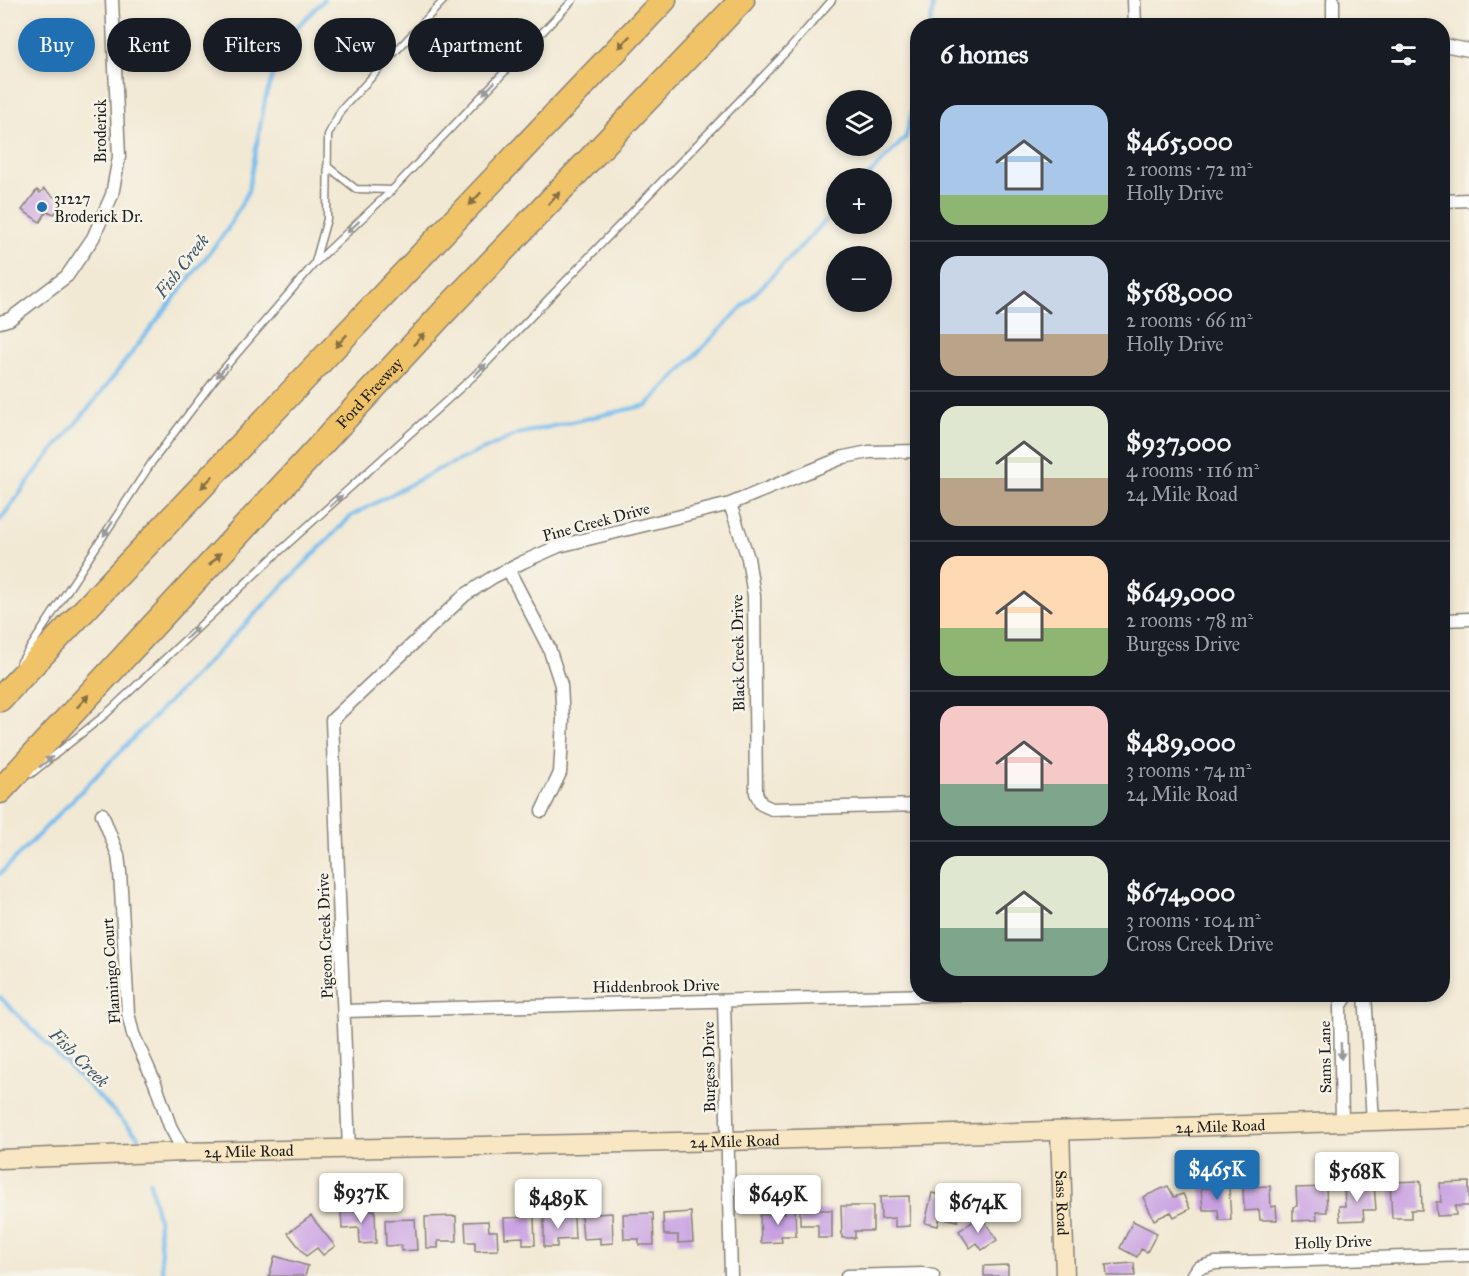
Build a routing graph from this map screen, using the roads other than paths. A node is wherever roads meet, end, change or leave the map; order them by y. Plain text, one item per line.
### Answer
1 (112, 0) edge
2 (444, 0) edge
3 (573, 0) edge
4 (664, 0) edge
5 (742, 0) edge
6 (832, 0) edge
7 (1134, 0) edge
8 (1333, 0) edge
9 (1135, 18) edge
10 (1333, 18) edge
11 (1450, 46) edge
12 (1469, 50) edge
13 (327, 166) junction
14 (392, 190) junction
15 (1469, 200) edge
16 (1450, 201) edge
17 (315, 262) junction
18 (0, 322) edge
19 (910, 451) edge
20 (730, 504) junction
21 (508, 569) junction
22 (1469, 619) edge
23 (1450, 620) edge
24 (0, 693) edge
25 (0, 699) edge
26 (332, 720) joint
27 (27, 777) dead end
28 (9, 787) edge
29 (0, 798) edge
30 (910, 805) edge
31 (542, 811) dead end
32 (102, 814) dead end
33 (910, 996) edge
34 (724, 1001) junction
35 (1343, 1002) edge
36 (1366, 1002) edge
37 (345, 1011) junction
38 (1469, 1118) edge
39 (1373, 1120) junction
40 (1342, 1122) junction
41 (1060, 1131) junction
42 (727, 1141) junction
43 (349, 1150) junction
44 (175, 1153) junction
45 (0, 1159) edge
46 (1469, 1255) edge
47 (1196, 1272) edge
48 (731, 1276) edge
49 (847, 1276) edge
50 (933, 1276) edge
51 (1065, 1276) edge

1 - 18 street, Broderick
2 - 13 lane
3 -> 14 lane
4 -> 25 highway
28 -> 5 highway, Ford Freeway
27 -> 6 lane
7 - 9 street
8 - 10 street
11 - 12 street
13 - 14 lane
13 - 17 lane
14 -> 17 lane
15 - 16 street
17 -> 24 lane
19 - 20 street, Pine Creek Drive
20 - 21 street, Pine Creek Drive
20 - 30 street, Black Creek Drive
21 - 26 street, Pine Creek Drive
21 - 31 street
22 - 23 street
26 - 37 street, Pigeon Creek Drive
28 - 29 lane
32 - 44 street, Flamingo Court
33 - 34 street, Hiddenbrook Drive
34 - 37 street, Hiddenbrook Drive
34 - 42 street, Burgess Drive
35 -> 40 street, Sams Lane
36 - 39 street
37 - 43 street, Pigeon Creek Drive
38 - 39 street, 24 Mile Road
39 - 40 street, 24 Mile Road
40 - 41 street, 24 Mile Road
41 - 42 street, 24 Mile Road
41 - 51 street, Sass Road
42 - 43 street, 24 Mile Road
42 - 48 street, Burgess Drive
43 - 44 street, 24 Mile Road
44 - 45 street, 24 Mile Road
46 - 47 street, Holly Drive
49 - 50 street

